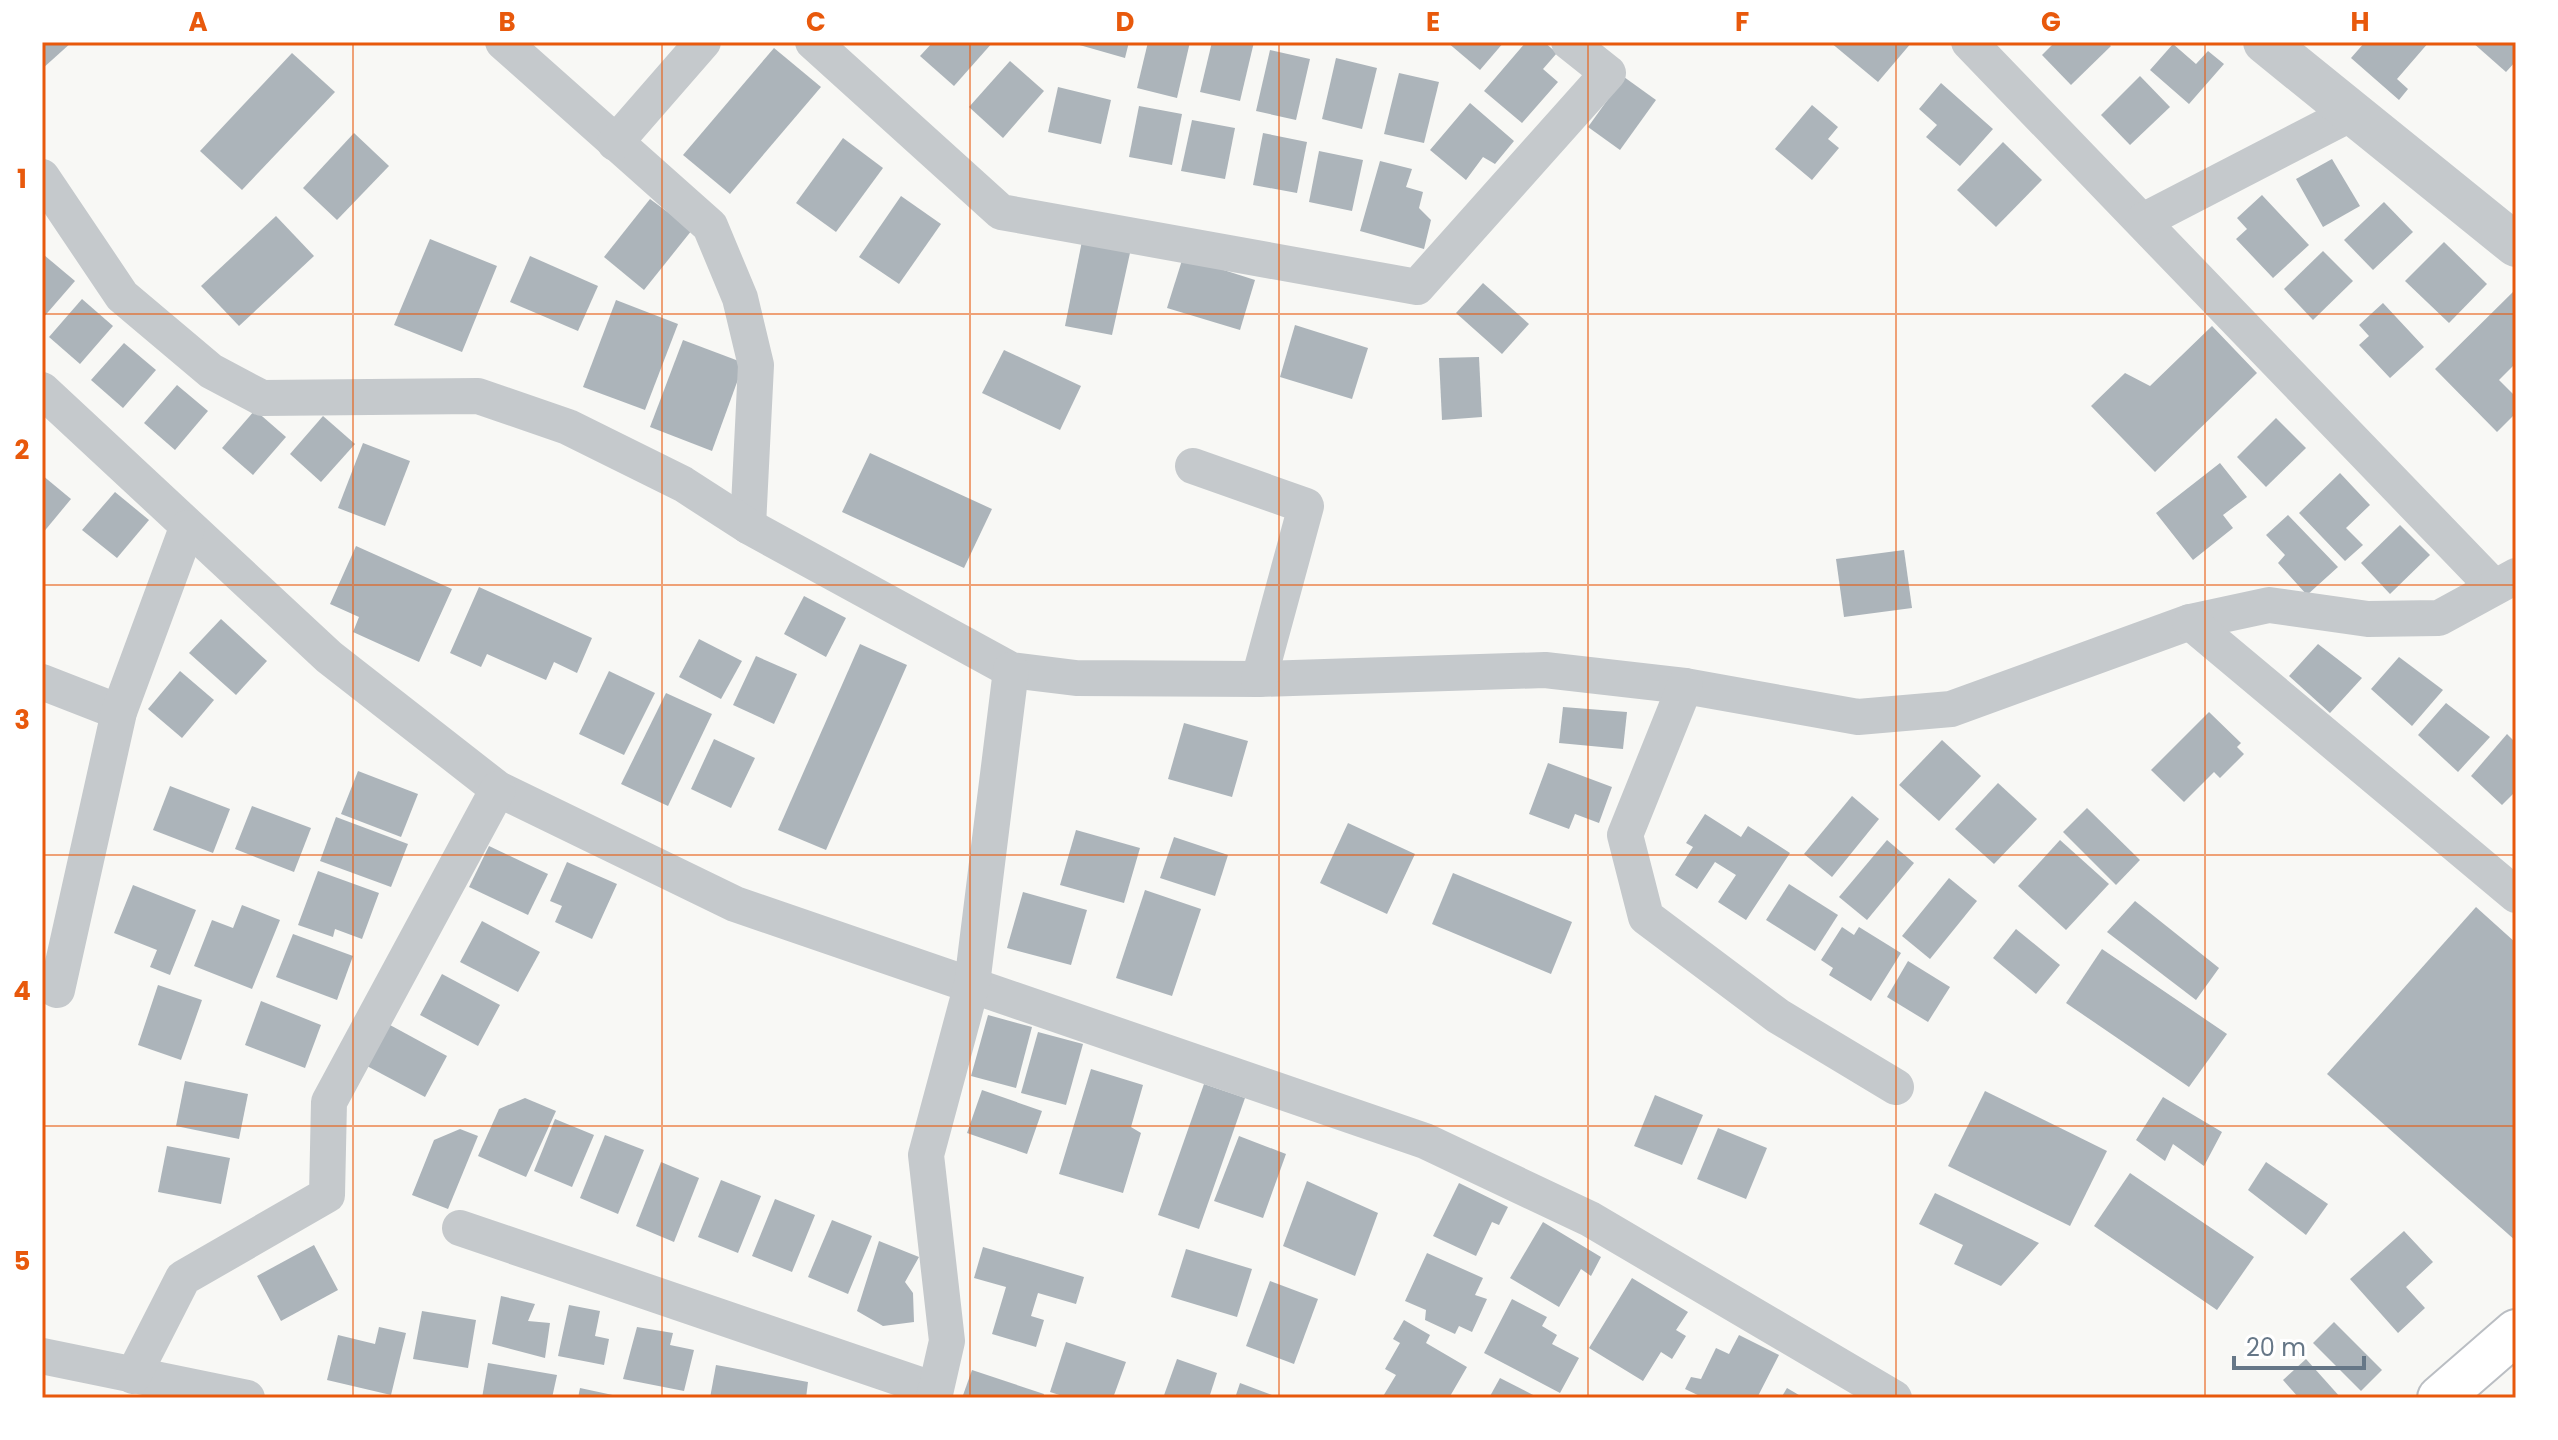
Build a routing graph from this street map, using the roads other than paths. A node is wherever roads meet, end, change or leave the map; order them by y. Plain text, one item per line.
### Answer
1 (503, 42) edge
2 (703, 42) edge
3 (813, 42) edge
4 (1569, 42) edge
5 (1969, 42) edge
6 (2265, 42) edge
7 (2352, 113) junction
8 (615, 143) junction
9 (42, 177) edge
10 (2143, 221) junction
11 (2516, 245) edge
12 (42, 390) edge
13 (1193, 466) dead end
14 (748, 526) junction
15 (187, 528) junction
16 (2505, 581) edge
17 (2190, 622) junction
18 (1011, 670) junction
19 (1259, 679) junction
20 (42, 682) edge
21 (1685, 686) junction
22 (119, 712) junction
23 (498, 789) junction
24 (2516, 895) edge
25 (42, 982) edge
26 (972, 984) junction
27 (1896, 1087) dead end
28 (460, 1228) dead end
29 (2516, 1332) edge
30 (42, 1356) edge
31 (133, 1376) junction
32 (935, 1394) edge
33 (247, 1398) edge
34 (1894, 1398) edge
35 (2440, 1398) edge

1 - 8 street
2 - 8 street
3 - 4 street
5 - 10 street
6 - 7 street
7 - 10 street
7 - 11 street
8 - 14 street
9 - 14 street
10 - 16 street
12 - 15 street
13 - 19 street
14 - 18 street
15 - 22 street
15 - 23 street
16 - 17 street
17 - 21 street
17 - 24 street
18 - 19 street
18 - 26 street
19 - 21 street
20 - 22 street
21 - 27 street
22 - 25 street
23 - 26 street
23 - 31 street
26 - 32 street
26 - 34 street
28 - 32 street
29 - 35 main road
30 - 31 street
31 - 33 street

